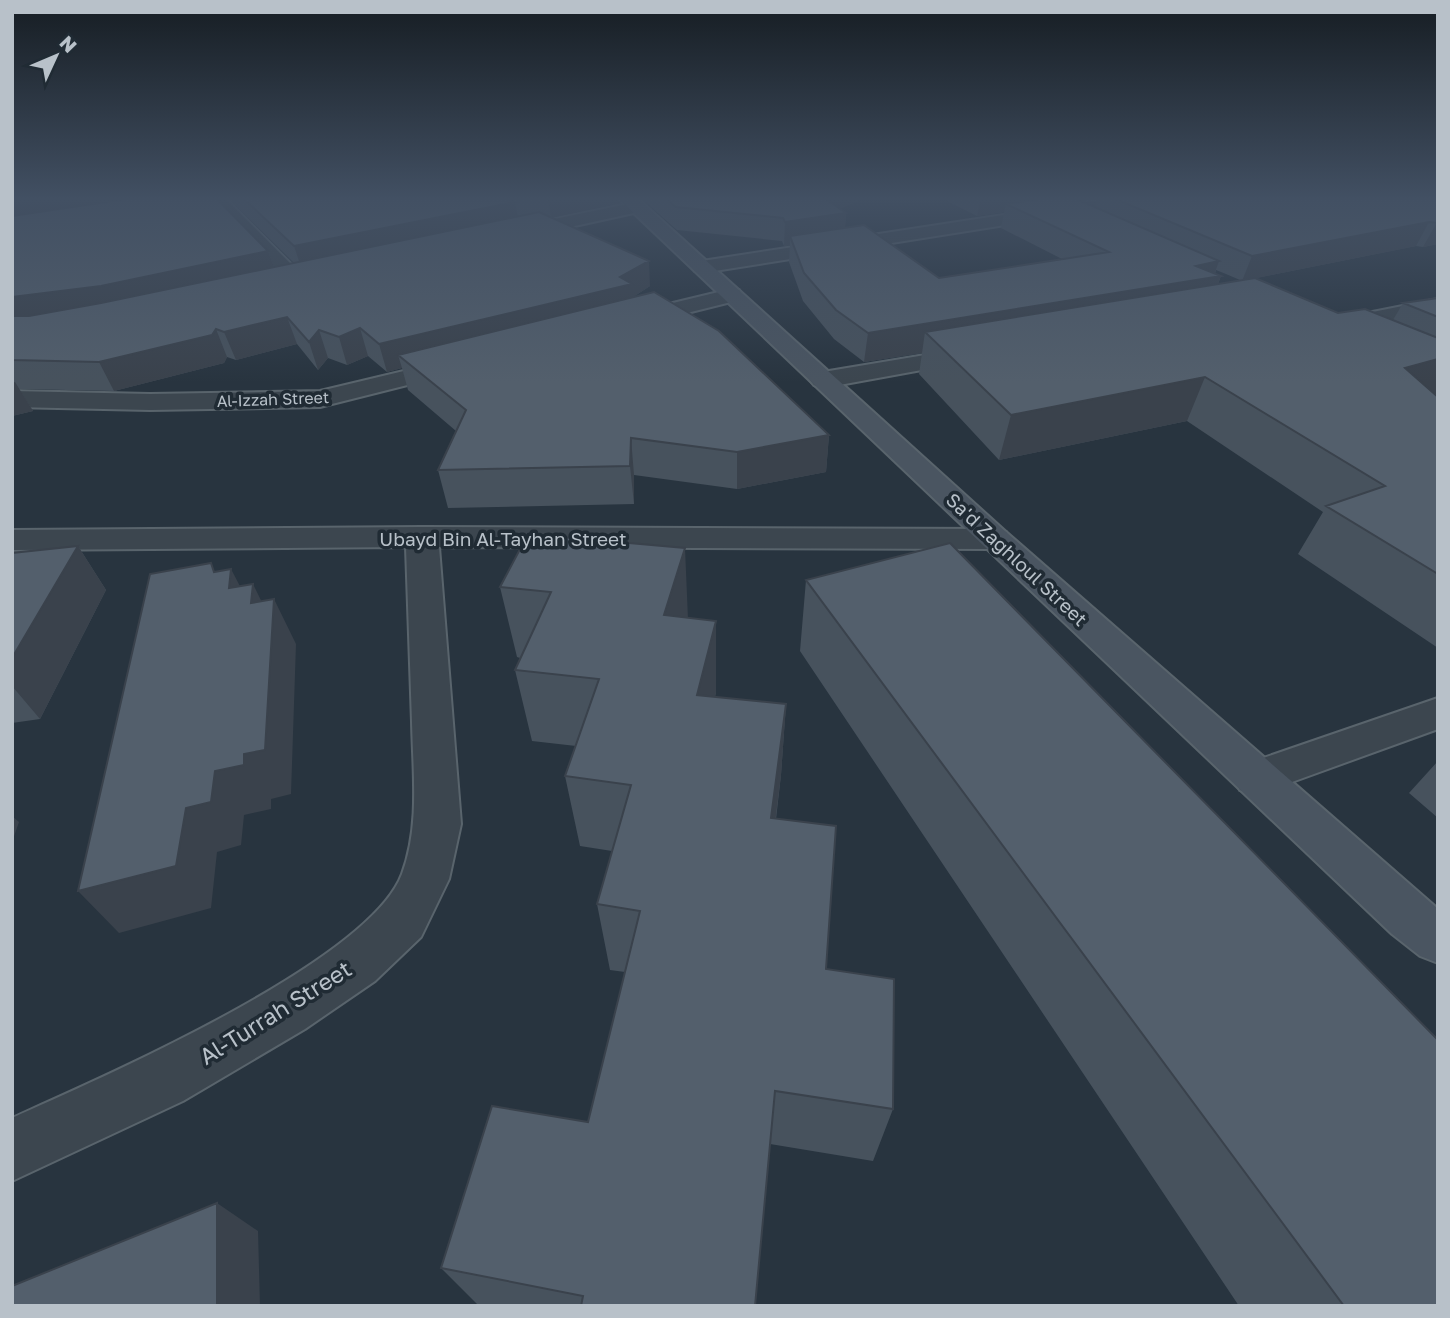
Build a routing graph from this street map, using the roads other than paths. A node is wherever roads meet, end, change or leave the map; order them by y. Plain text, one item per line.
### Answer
1 (276, 260) edge
2 (694, 260) edge
3 (749, 260) edge
4 (702, 267) junction
5 (323, 275) edge
6 (297, 281) junction
7 (272, 286) edge
8 (731, 295) junction
9 (1438, 306) edge
10 (613, 324) edge
11 (1357, 344) edge
12 (999, 349) edge
13 (481, 359) edge
14 (823, 380) junction
15 (12, 399) edge
16 (422, 537) junction
17 (994, 539) junction
18 (12, 540) edge
19 (1438, 713) edge
20 (1256, 778) junction
21 (1428, 937) edge
22 (12, 1150) edge

1 - 6 street
2 - 4 main road, Sa'd Zaghloul Street
3 - 4 street
4 - 8 main road, Sa'd Zaghloul Street
5 - 6 street
6 - 7 street
8 - 10 street
8 - 14 main road, Sa'd Zaghloul Street
9 - 11 street
12 - 14 street
13 - 15 street, Al-Izzah Street
14 - 17 main road, Sa'd Zaghloul Street
16 - 17 street, Ubayd Bin Al-Tayhan Street
16 - 18 street, Ubayd Bin Al-Tayhan Street
16 - 22 street, Al-Turrah Street
17 - 20 main road, Sa'd Zaghloul Street
19 - 20 street
20 - 21 main road, Sa'd Zaghloul Street

